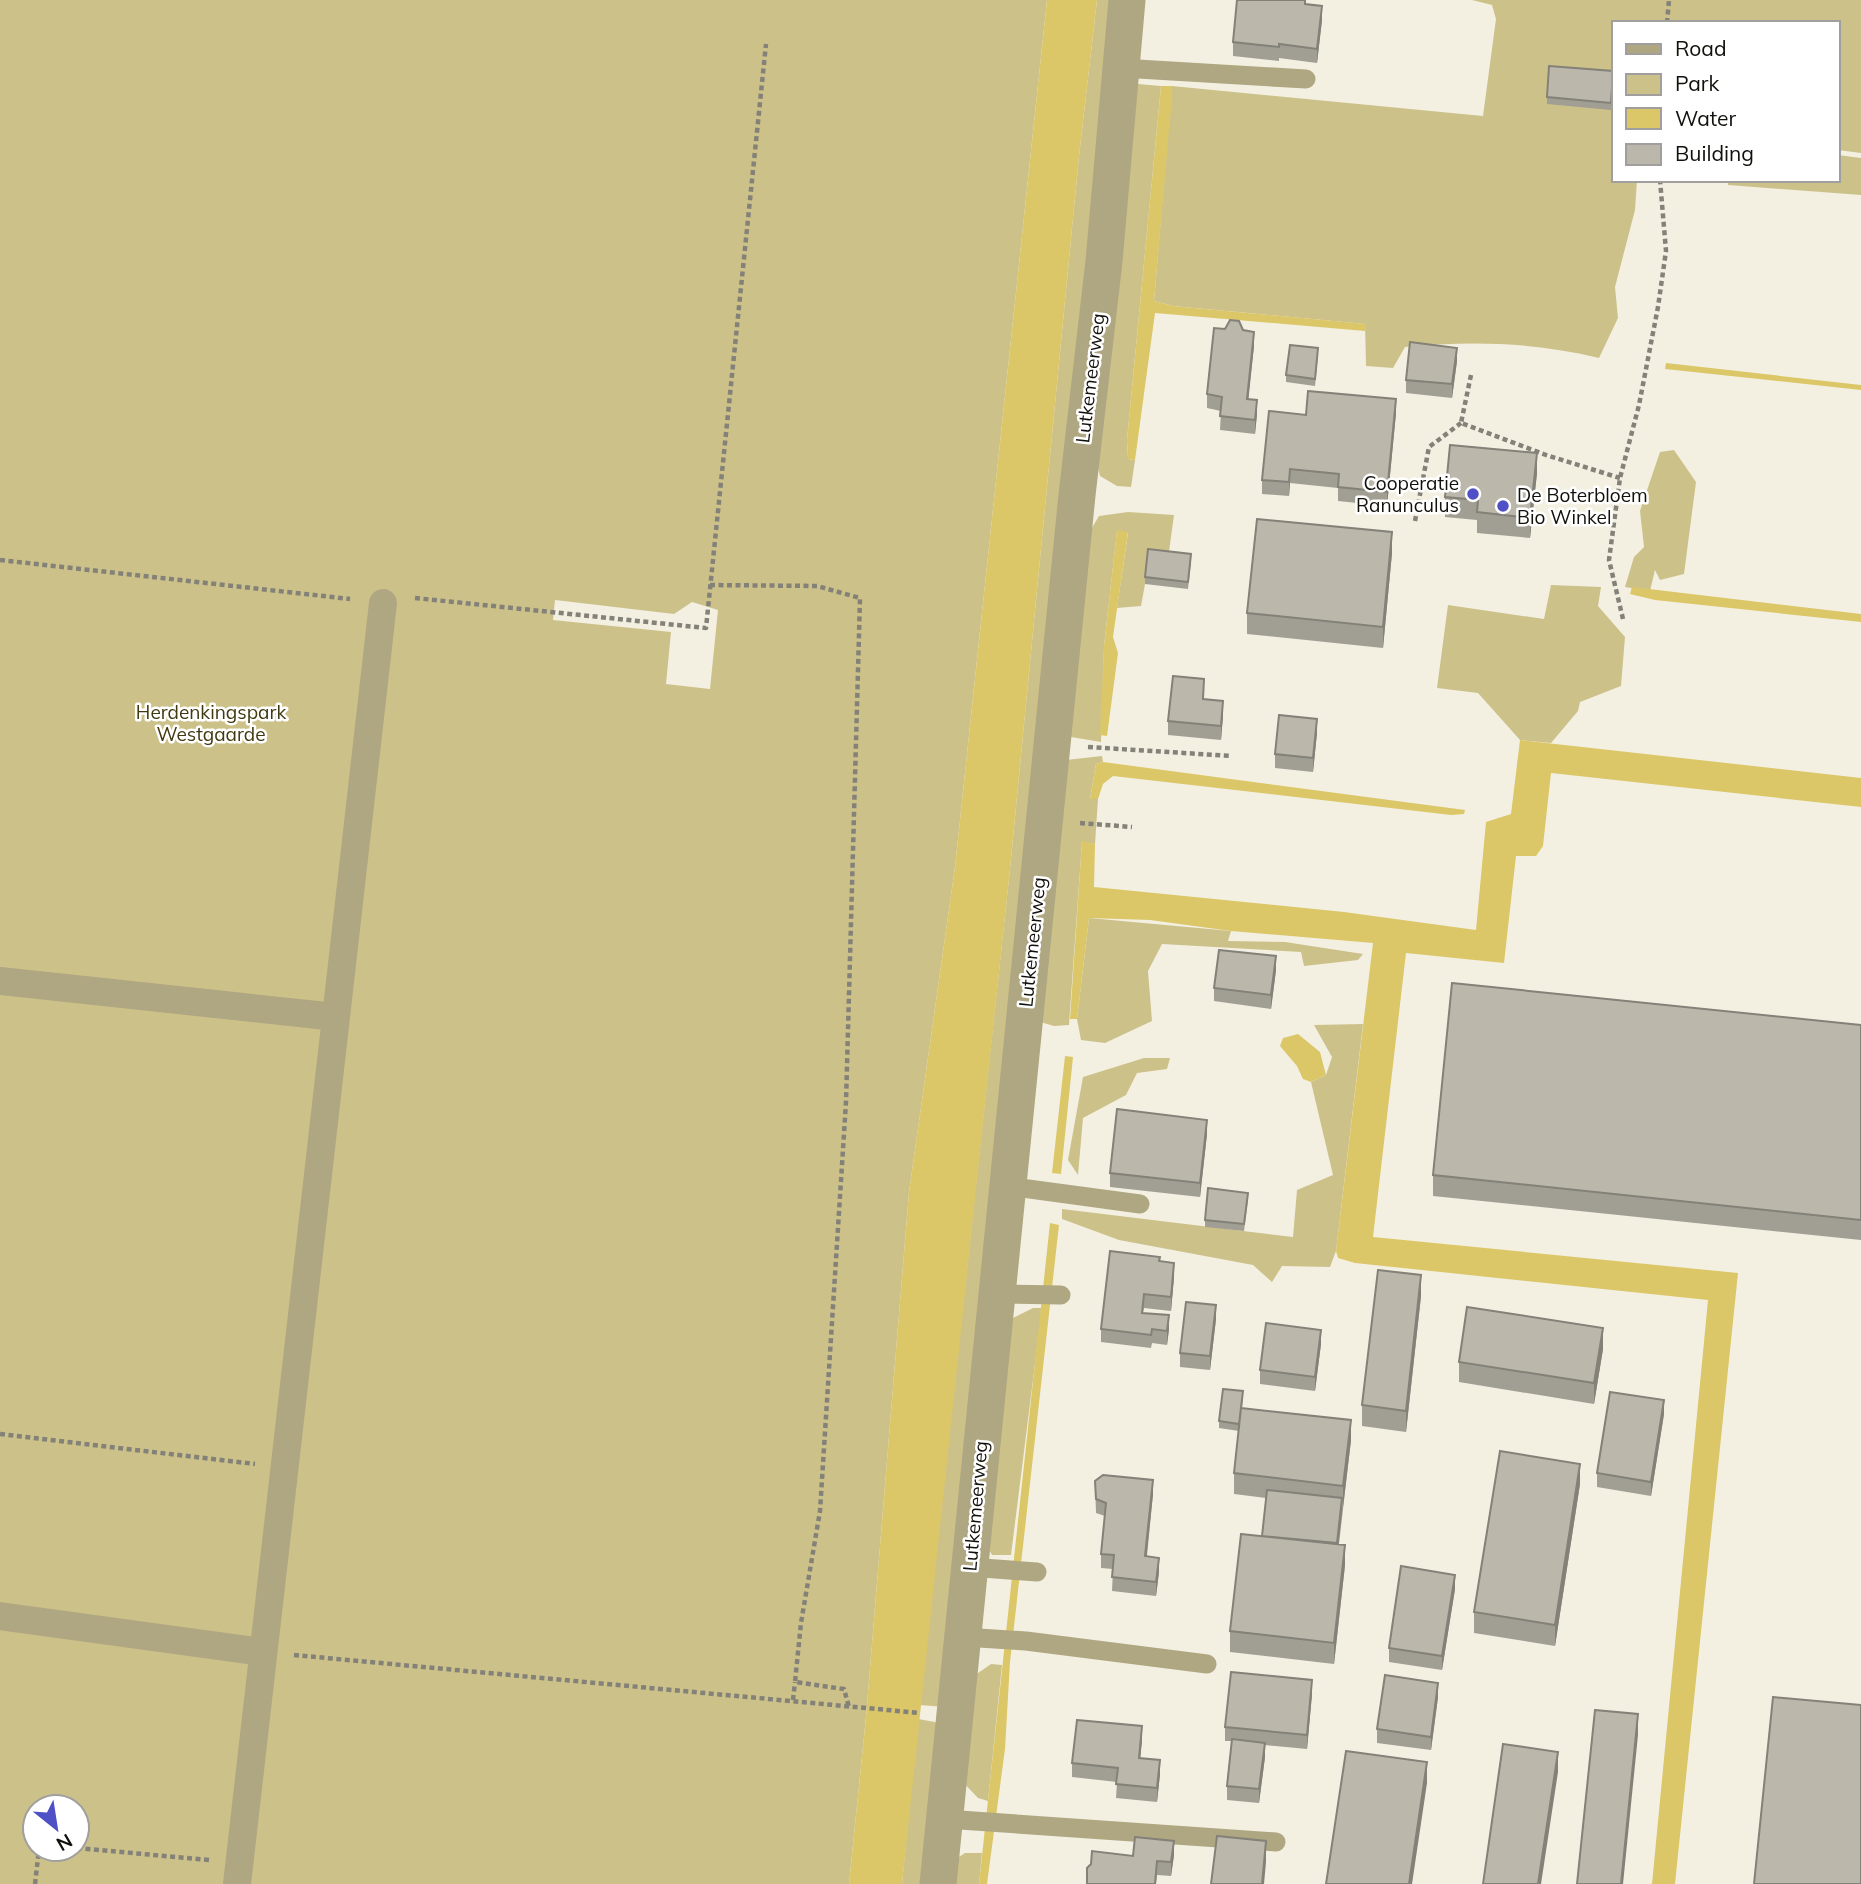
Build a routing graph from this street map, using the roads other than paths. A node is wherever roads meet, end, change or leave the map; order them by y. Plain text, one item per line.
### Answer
1 (1127, 0) edge
2 (1121, 68) junction
3 (1306, 79) dead end
4 (383, 603) road end
5 (0, 981) edge
6 (336, 1017) junction
7 (1007, 1186) junction
8 (1140, 1204) dead end
9 (1011, 1294) junction
10 (1061, 1295) dead end
11 (986, 1570) junction
12 (1037, 1572) dead end
13 (0, 1616) edge
14 (977, 1639) junction
15 (262, 1652) junction
16 (1207, 1664) dead end
17 (959, 1821) junction
18 (1276, 1842) dead end
19 (238, 1874) edge
20 (938, 1884) edge

1 - 2 street, Lutkemeerweg
2 - 3 lane
2 - 7 street, Lutkemeerweg
4 - 6 street
5 - 6 street
6 - 15 street
7 - 8 lane
7 - 9 street, Lutkemeerweg
9 - 10 lane
9 - 11 street, Lutkemeerweg
11 - 12 lane
11 - 14 street, Lutkemeerweg
13 - 15 street
14 - 16 lane
14 - 17 street, Lutkemeerweg
15 - 19 street
17 - 18 lane
17 - 20 street, Lutkemeerweg

